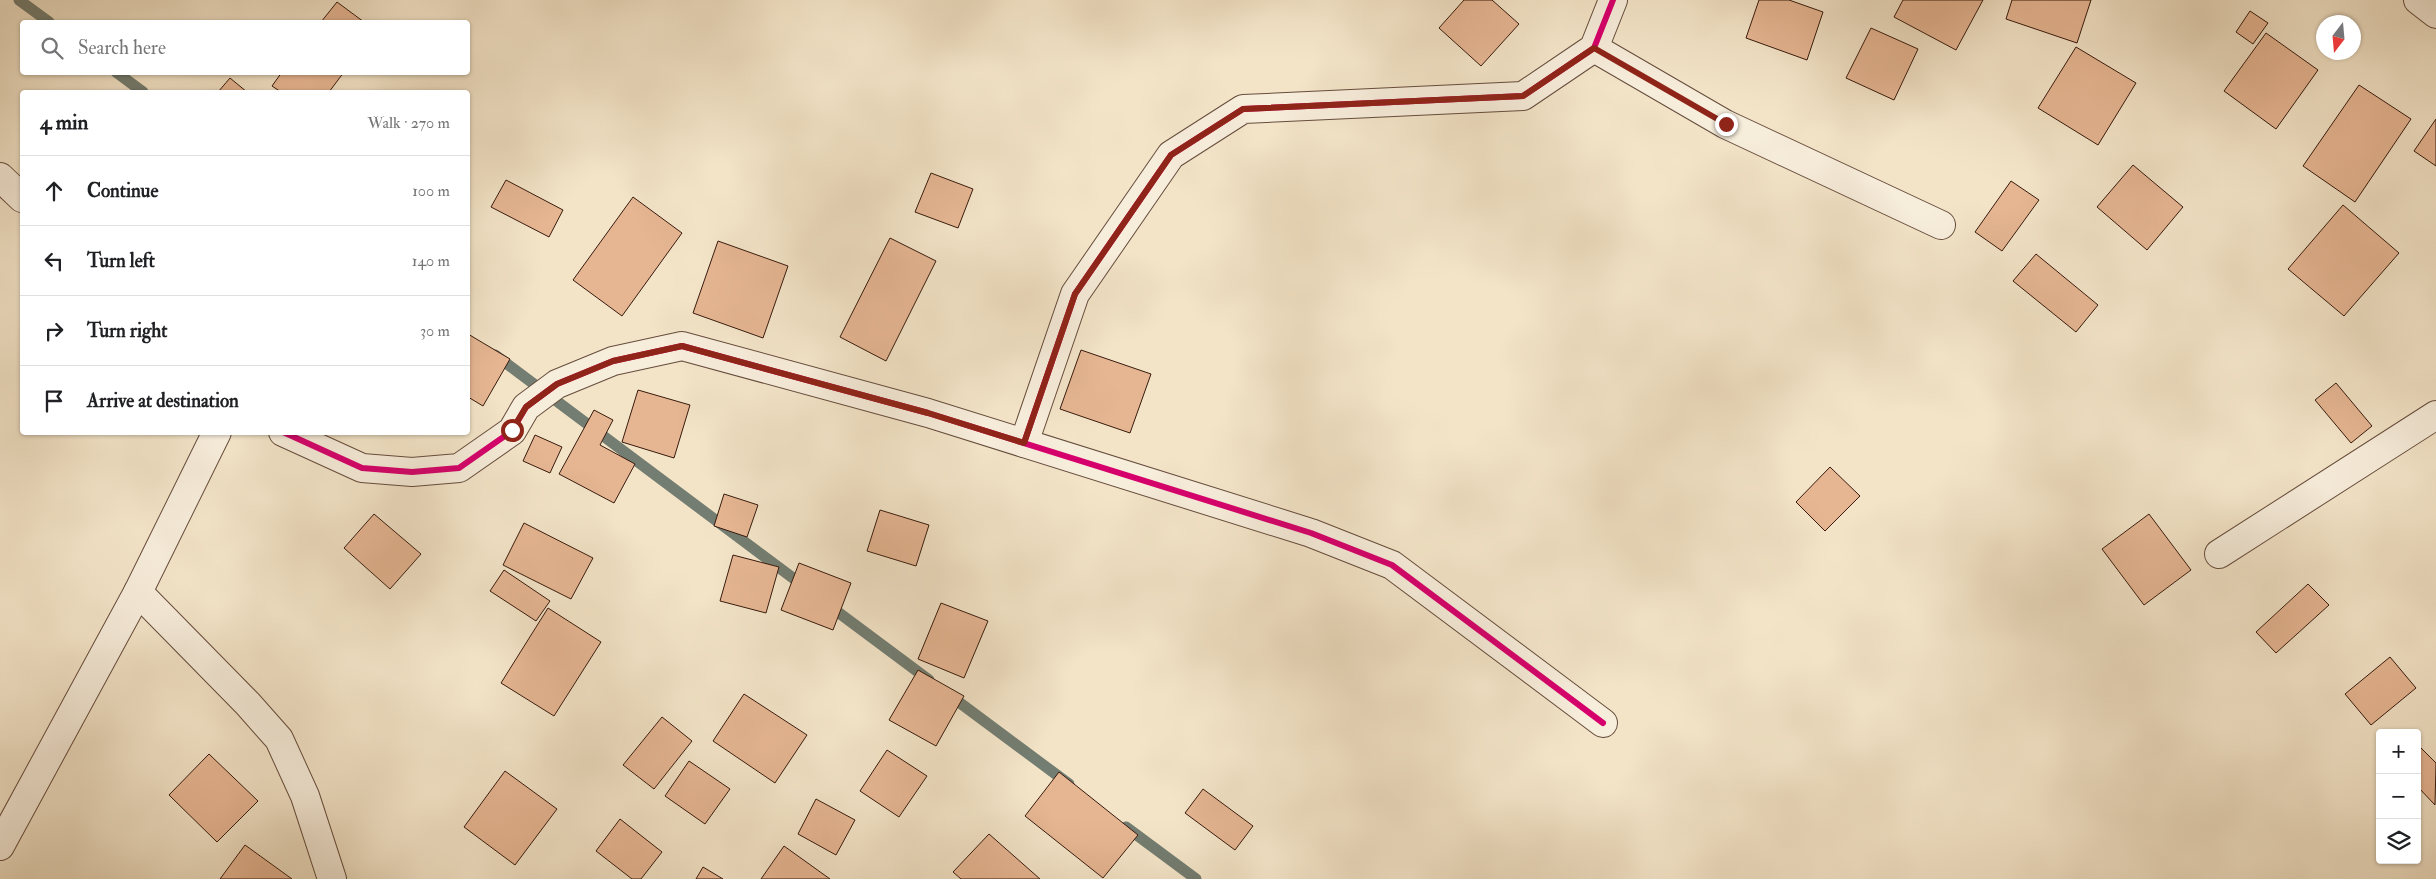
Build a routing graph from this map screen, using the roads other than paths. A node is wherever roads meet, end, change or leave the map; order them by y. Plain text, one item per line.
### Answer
1 (1613, 0) edge
2 (2418, 0) edge
3 (2436, 14) edge
4 (1594, 48) junction
5 (0, 177) edge
6 (20, 196) edge
7 (1941, 225) dead end
8 (2436, 415) edge
9 (216, 435) edge
10 (290, 435) edge
11 (1024, 443) junction
12 (2219, 554) dead end
13 (138, 592) junction
14 (1603, 724) dead end
15 (0, 846) edge
16 (332, 879) edge

1 - 4 street
2 - 3 street
4 - 7 street
4 - 11 street
5 - 6 street
8 - 12 street
9 - 13 street
10 - 11 street
11 - 14 street
13 - 15 street
13 - 16 street

